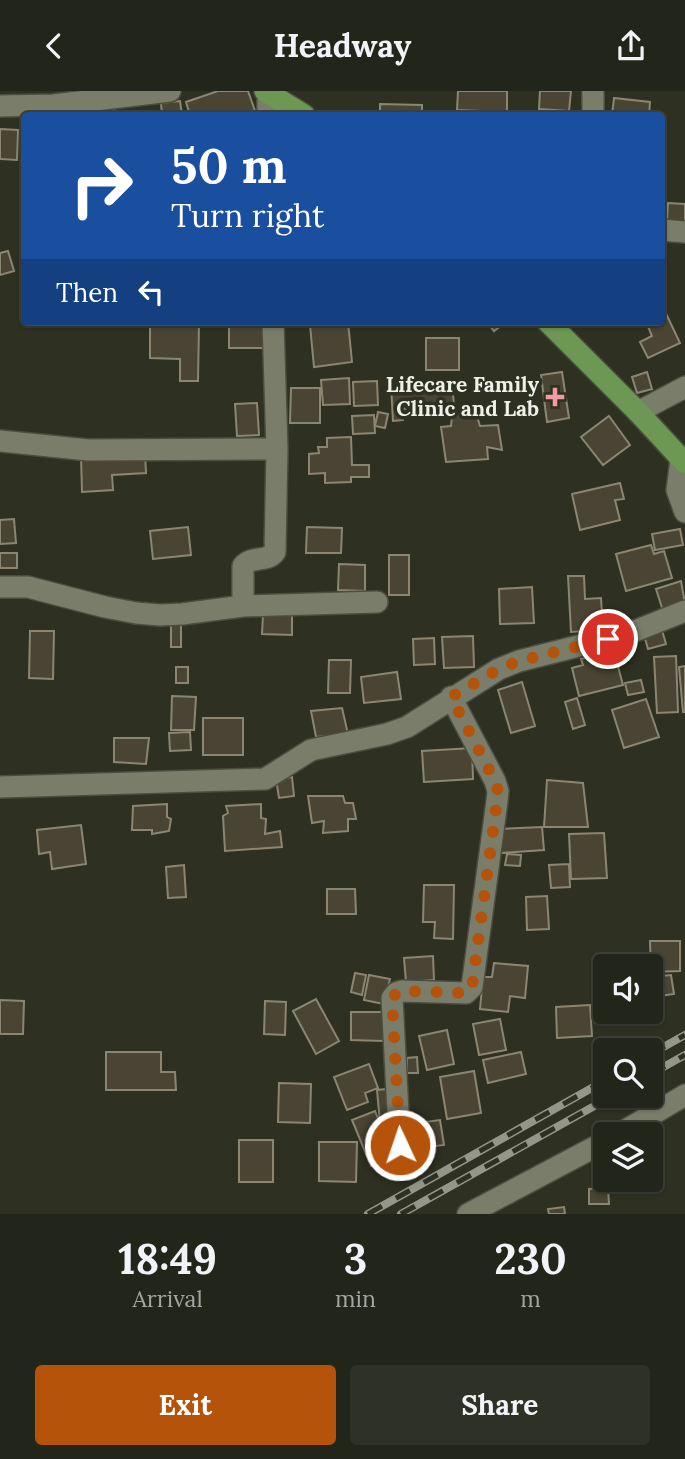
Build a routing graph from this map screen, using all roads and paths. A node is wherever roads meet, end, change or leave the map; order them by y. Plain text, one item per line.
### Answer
1 (170, 91) edge
2 (593, 91) edge
3 (266, 92) edge
4 (0, 106) edge
5 (268, 112) edge
6 (299, 112) edge
7 (593, 112) edge
8 (665, 230) edge
9 (685, 232) edge
10 (273, 326) edge
11 (552, 326) edge
12 (685, 387) edge
13 (638, 412) junction
14 (0, 441) edge
15 (276, 449) junction
16 (683, 461) edge
17 (685, 512) edge
18 (0, 587) edge
19 (377, 602) dead end
20 (243, 606) junction
21 (685, 611) edge
22 (451, 697) junction
23 (0, 787) edge
24 (685, 1095) edge
25 (639, 1122) edge
26 (593, 1149) edge
27 (401, 1169) dead end
28 (468, 1214) edge

1 - 4 street
2 - 7 street
3 - 5 street
3 - 6 main road
8 - 9 street
10 - 15 street
11 - 13 main road
12 - 13 street
13 - 16 main road
14 - 15 street
15 - 20 street
16 - 17 street
18 - 20 street
19 - 20 street
21 - 22 street
22 - 23 street
22 - 27 street
24 - 25 street
26 - 28 street

